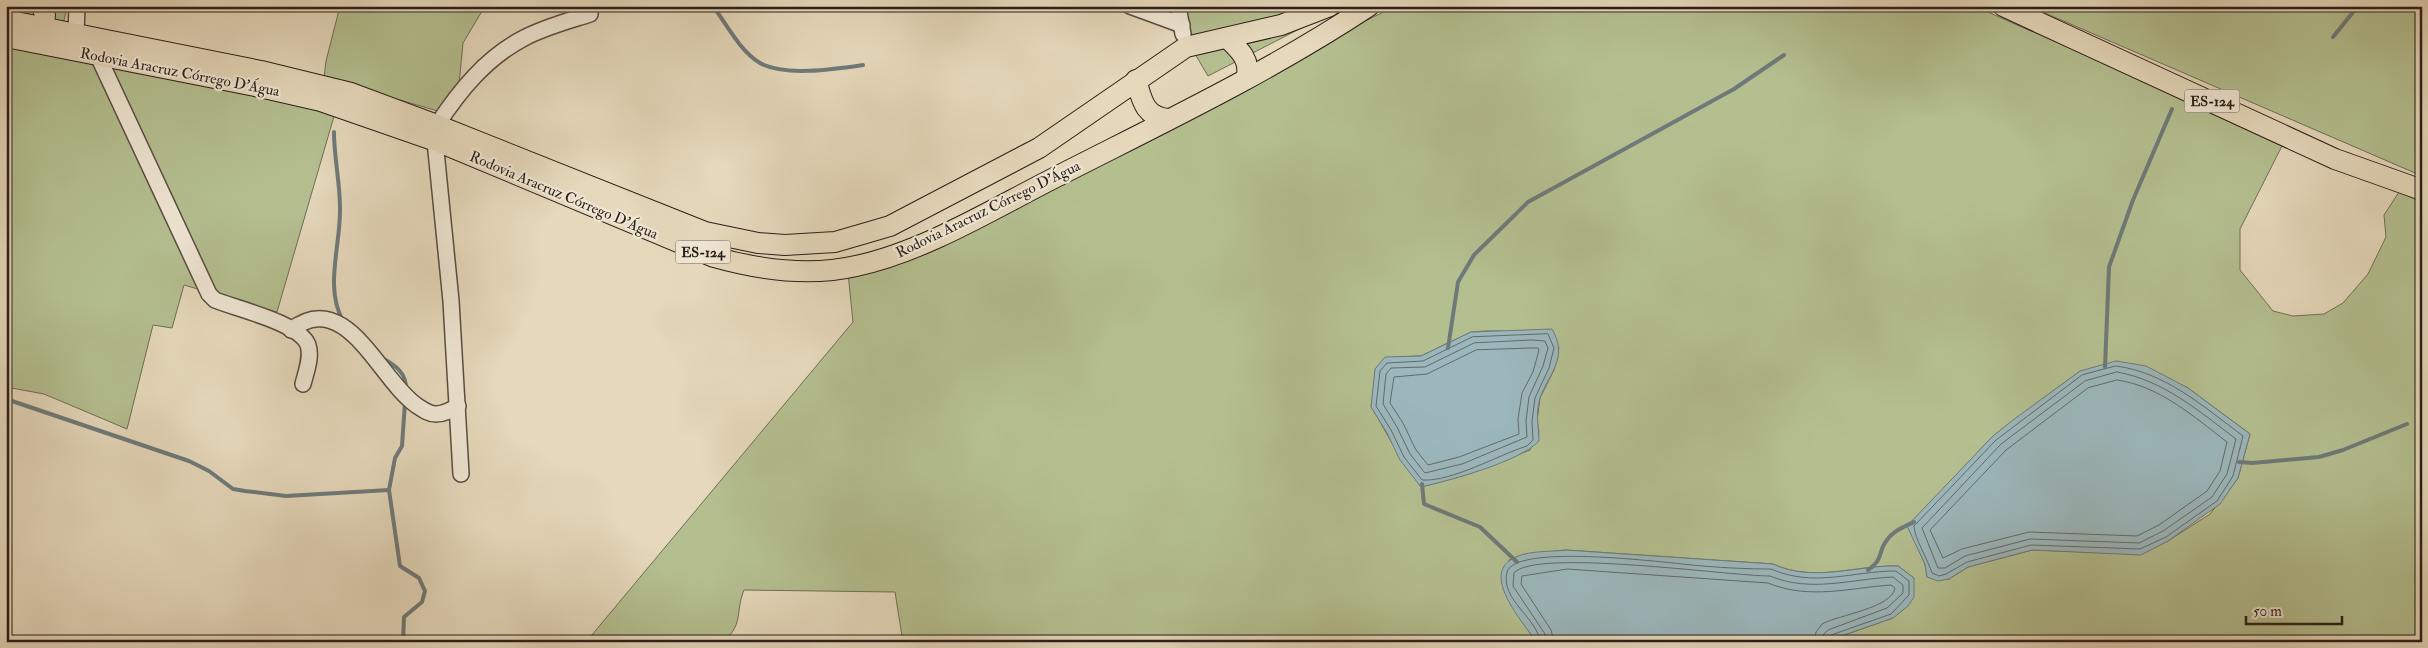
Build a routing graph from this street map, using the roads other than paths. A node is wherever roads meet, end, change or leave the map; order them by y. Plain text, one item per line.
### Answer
1 (42, 6) edge
2 (77, 6) edge
3 (1130, 6) edge
4 (1178, 6) edge
5 (1330, 6) edge
6 (1369, 6) edge
7 (2004, 6) edge
8 (590, 14) dead end
9 (6, 20) edge
10 (1182, 25) junction
11 (76, 34) junction
12 (43, 36) junction
13 (6, 37) edge
14 (1227, 38) junction
15 (1186, 47) junction
16 (98, 56) junction
17 (1246, 79) junction
18 (1136, 80) junction
19 (1167, 120) junction
20 (436, 133) junction
21 (2422, 190) edge
22 (291, 330) junction
23 (303, 384) dead end
24 (458, 406) junction
25 (461, 474) dead end

1 - 12 main road
2 - 11 street
3 - 10 street
4 - 10 street
5 - 14 main road, Rodovia Aracruz Córrego D'Água / ES-124
6 - 17 main road, Rodovia Aracruz Córrego D'Água / ES-124
7 - 21 main road, ES-124
8 - 20 street
9 - 12 main road, Rodovia Aracruz Córrego D'Água / ES-124
10 - 15 street
11 - 12 main road, Rodovia Aracruz Córrego D'Água / ES-124
11 - 20 main road, Rodovia Aracruz Córrego D'Água / ES-124
12 - 13 main road, Rodovia Aracruz Córrego D'Água / ES-124
12 - 16 main road, Rodovia Aracruz Córrego D'Água / ES-124
14 - 15 main road, Rodovia Aracruz Córrego D'Água / ES-124
14 - 17 main road
15 - 18 main road, Rodovia Aracruz Córrego D'Água / ES-124
16 - 20 main road, Rodovia Aracruz Córrego D'Água / ES-124
16 - 22 street
17 - 19 main road, Rodovia Aracruz Córrego D'Água / ES-124
18 - 19 main road
18 - 20 main road, Rodovia Aracruz Córrego D'Água / ES-124
19 - 20 main road, Rodovia Aracruz Córrego D'Água / ES-124
20 - 24 street
22 - 23 street
22 - 24 street
24 - 25 street

